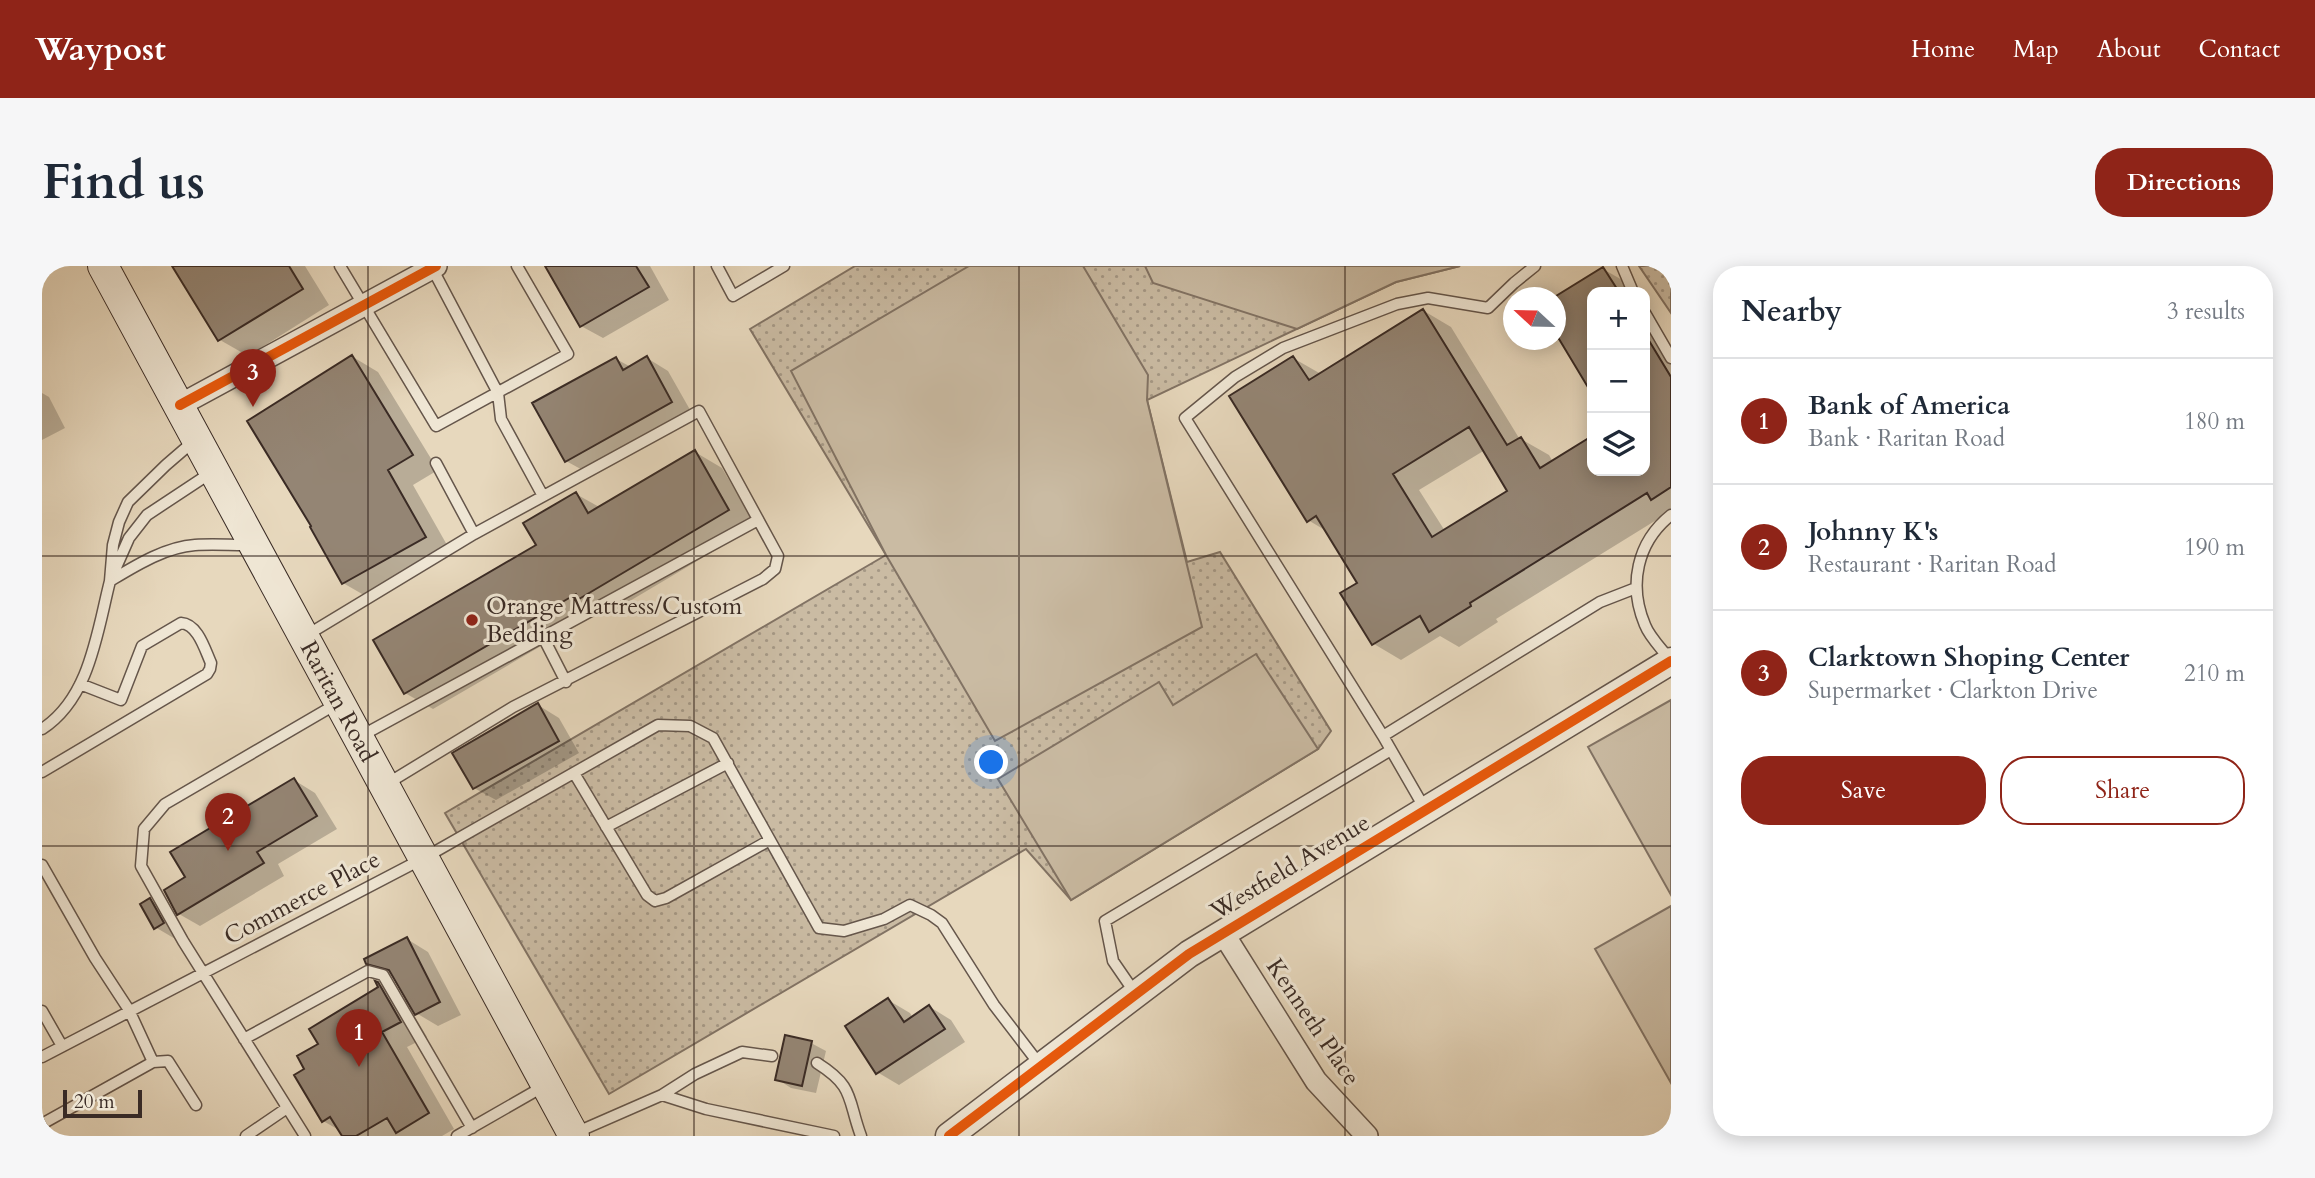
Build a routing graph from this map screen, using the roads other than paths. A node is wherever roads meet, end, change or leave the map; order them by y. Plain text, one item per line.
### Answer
1 (103, 266) edge
2 (340, 266) edge
3 (517, 266) edge
4 (717, 266) edge
5 (784, 266) edge
6 (1535, 266) edge
7 (1622, 266) edge
8 (433, 267) edge
9 (1631, 287) edge
10 (362, 305) junction
11 (1650, 322) edge
12 (1671, 358) edge
13 (498, 393) junction
14 (180, 405) junction
15 (197, 438) junction
16 (436, 463) dead end
17 (215, 470) junction
18 (543, 496) junction
19 (1671, 515) edge
20 (758, 520) junction
21 (474, 534) junction
22 (260, 553) junction
23 (110, 581) junction
24 (1636, 588) junction
25 (304, 636) junction
26 (543, 637) junction
27 (1671, 661) edge
28 (566, 682) junction
29 (80, 684) junction
30 (121, 699) junction
31 (340, 702) junction
32 (139, 715) junction
33 (42, 729) edge
34 (1382, 736) junction
35 (359, 738) junction
36 (1391, 750) junction
37 (727, 763) junction
38 (42, 772) edge
39 (574, 773) junction
40 (385, 785) junction
41 (1426, 810) junction
42 (606, 827) junction
43 (770, 840) junction
44 (424, 858) junction
45 (42, 865) edge
46 (1223, 933) junction
47 (202, 974) junction
48 (1136, 994) junction
49 (129, 1010) junction
50 (42, 1011) edge
51 (244, 1039) junction
52 (62, 1046) junction
53 (772, 1056) dead end
54 (42, 1057) edge
55 (153, 1062) junction
56 (817, 1063) dead end
57 (1041, 1066) junction
58 (546, 1086) junction
59 (662, 1095) junction
60 (196, 1105) dead end
61 (288, 1108) junction
62 (42, 1124) edge
63 (472, 1128) junction
64 (573, 1135) edge
65 (246, 1136) edge
66 (305, 1136) edge
67 (457, 1136) edge
68 (834, 1136) edge
69 (861, 1136) edge
70 (949, 1136) edge
71 (1367, 1136) edge

1 - 14 main road, Raritan Road
2 - 10 lane
3 - 13 lane
4 - 5 lane
6 - 34 lane
7 - 9 lane
8 - 10 street
8 - 13 lane
10 - 13 lane
10 - 14 street
11 - 12 lane
13 - 18 lane
14 - 15 main road, Raritan Road
15 - 17 main road, Raritan Road
15 - 23 lane
16 - 21 lane
17 - 22 main road, Raritan Road
17 - 23 lane
18 - 20 lane
18 - 21 lane
19 - 24 lane
20 - 26 lane
20 - 28 lane
21 - 25 lane
22 - 23 lane
22 - 25 main road, Raritan Road
23 - 29 lane
24 - 27 lane
24 - 34 lane
25 - 31 main road, Raritan Road
26 - 28 lane
26 - 35 lane
27 - 41 street, Westfield Avenue
28 - 40 lane
29 - 30 lane
29 - 33 lane
30 - 32 lane
30 - 32 lane
31 - 35 main road, Raritan Road
31 - 47 lane
32 - 38 lane
34 - 36 lane
35 - 40 main road, Raritan Road
36 - 41 lane
36 - 48 lane
37 - 39 lane, Commerce Place
37 - 42 lane
37 - 43 lane, Commerce Place
39 - 42 lane
39 - 44 lane, Commerce Place
40 - 44 main road, Raritan Road
41 - 46 street, Westfield Avenue
42 - 43 lane
43 - 57 lane, Commerce Place
44 - 47 lane, Commerce Place
44 - 58 main road, Raritan Road
45 - 49 lane
46 - 48 street, Westfield Avenue
46 - 71 street, Kenneth Place
47 - 49 lane, Commerce Place
47 - 51 lane
48 - 57 street, Westfield Avenue
49 - 52 lane, Commerce Place
49 - 55 lane
50 - 52 lane
51 - 61 lane
51 - 63 lane
52 - 54 lane, Commerce Place
53 - 59 lane
55 - 60 lane
55 - 62 lane
56 - 69 lane
57 - 70 street, Westfield Avenue
58 - 63 lane
58 - 64 main road, Raritan Road
59 - 64 lane
59 - 68 lane
61 - 65 lane
61 - 66 lane
63 - 67 lane

